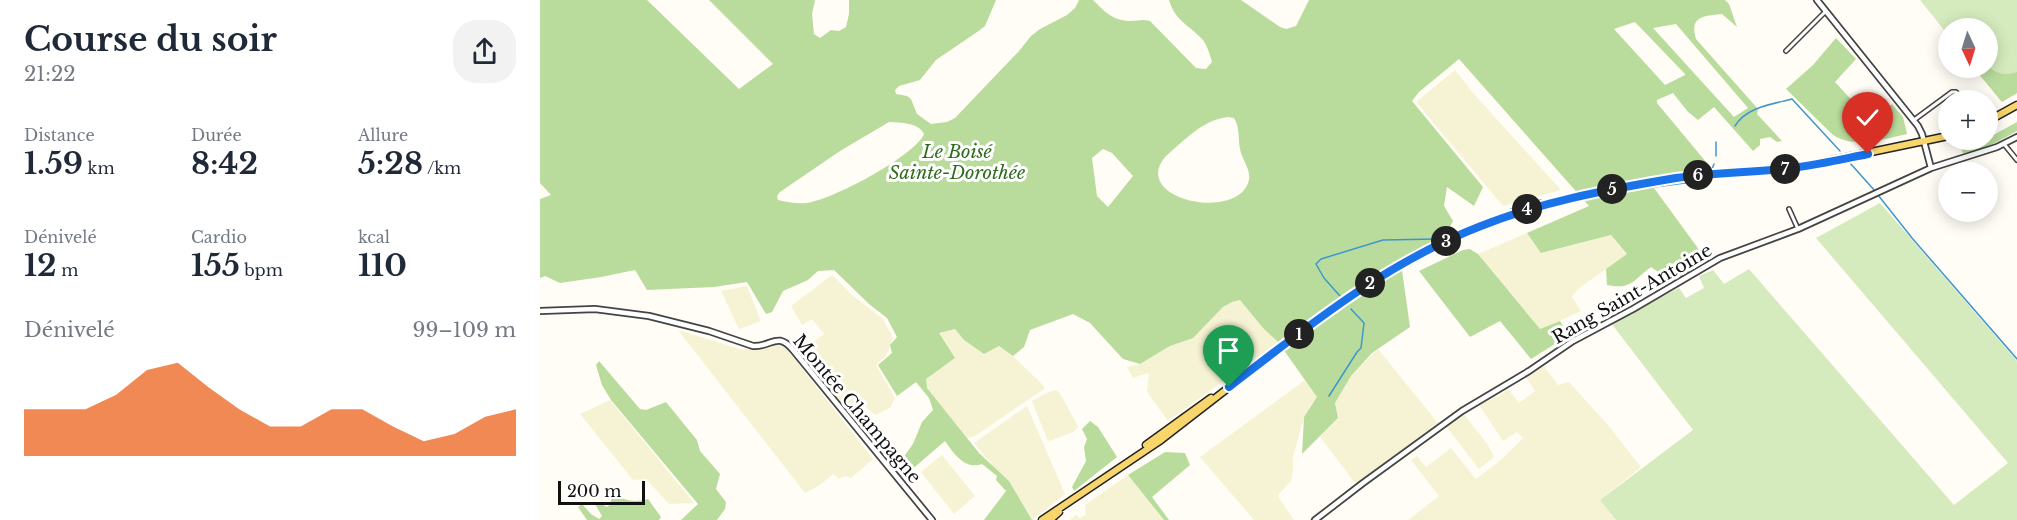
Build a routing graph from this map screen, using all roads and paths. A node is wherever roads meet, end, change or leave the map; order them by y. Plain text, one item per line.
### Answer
1 (1817, 0) edge
2 (1826, 10) junction
3 (1786, 51) dead end
4 (1938, 102) edge
5 (2017, 105) edge
6 (1998, 115) edge
7 (1914, 120) junction
8 (2017, 137) edge
9 (1938, 138) edge
10 (1924, 142) junction
11 (2004, 144) junction
12 (2017, 160) edge
13 (1930, 168) junction
14 (1789, 209) dead end
15 (1798, 229) junction
16 (540, 311) edge
17 (1073, 500) junction
18 (932, 520) edge
19 (1042, 520) edge
20 (1050, 520) edge
21 (1315, 520) edge

1 - 2 street
2 - 3 street
2 - 7 street
4 - 7 street
5 - 6 main road
7 - 10 street
8 - 11 street, Rang Saint-Antoine
9 - 10 main road
10 - 13 street
10 - 17 main road
11 - 12 street
11 - 13 street, Rang Saint-Antoine
13 - 15 street, Rang Saint-Antoine
14 - 15 street
15 - 21 street, Rang Saint-Antoine
16 - 18 street, Montée Champagne
17 - 19 main road
17 - 20 main road

